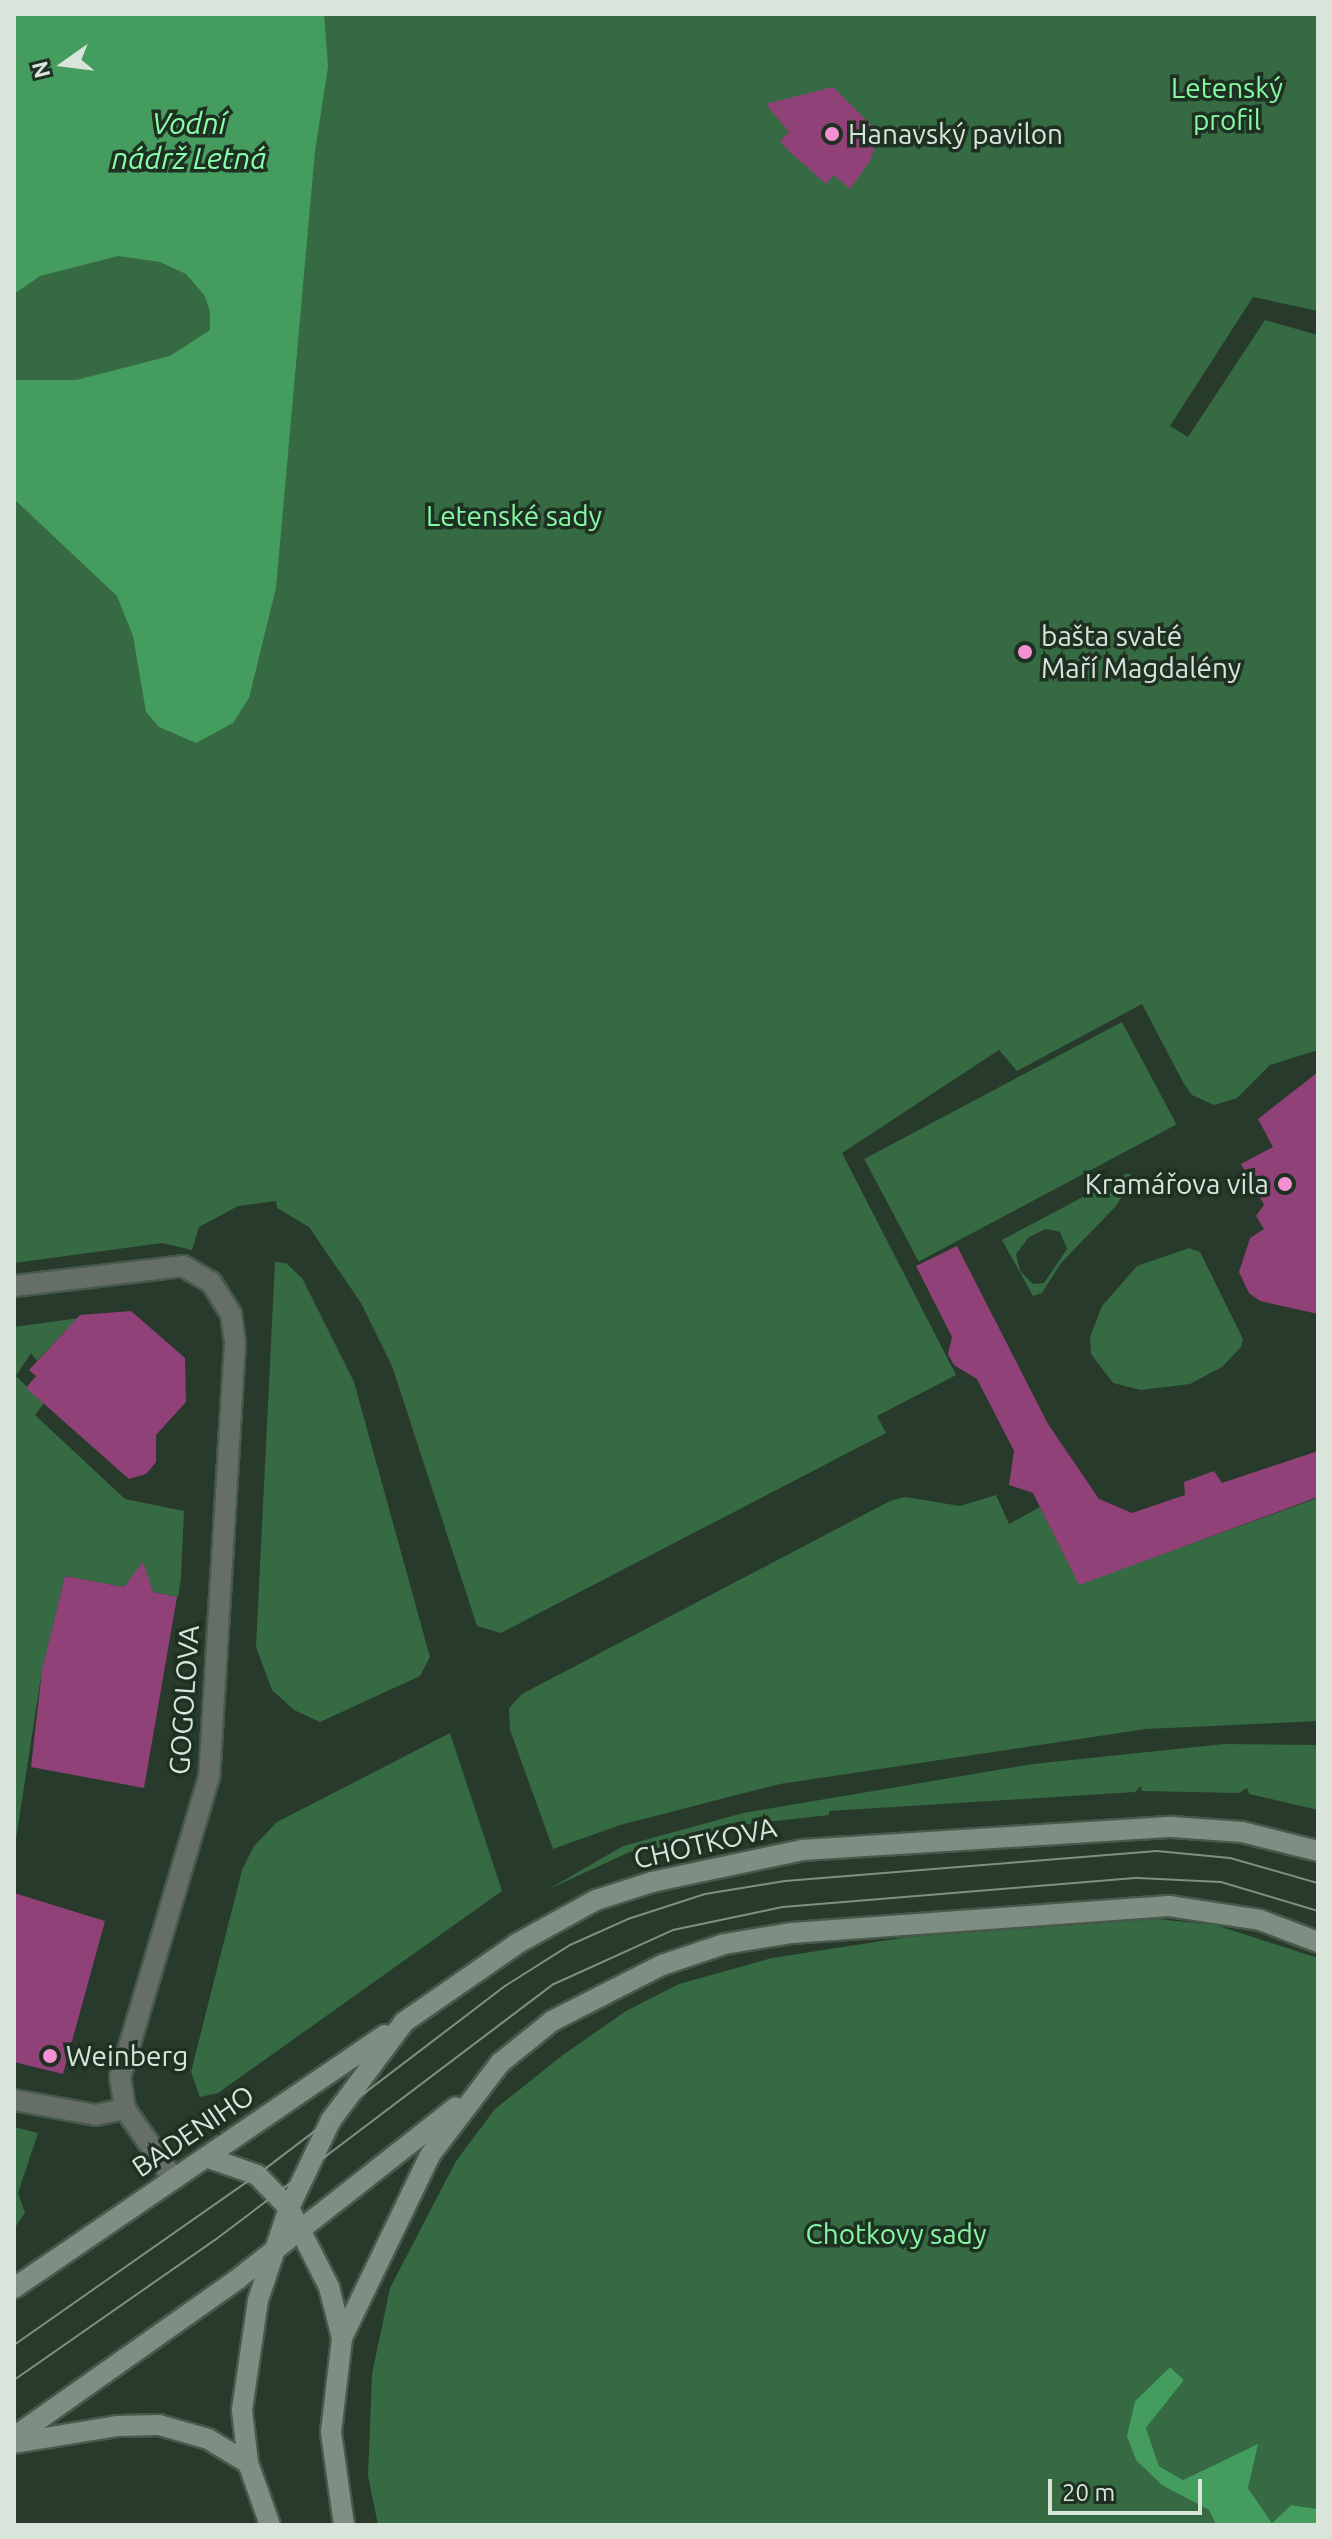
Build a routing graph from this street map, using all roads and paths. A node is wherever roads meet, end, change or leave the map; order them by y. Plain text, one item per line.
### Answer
1 (14, 1286) edge
2 (1318, 1851) edge
3 (1318, 1942) edge
4 (404, 2022) junction
5 (473, 2094) junction
6 (14, 2100) edge
7 (125, 2109) junction
8 (206, 2157) junction
9 (173, 2178) junction
10 (289, 2208) junction
11 (301, 2228) junction
12 (272, 2251) junction
13 (14, 2288) edge
14 (342, 2338) junction
15 (14, 2440) edge
16 (248, 2463) junction
17 (270, 2525) edge
18 (344, 2525) edge

1 - 7 street, GOGOLOVA
2 - 4 main road, CHOTKOVA
3 - 5 main road
4 - 8 main road, BADENIHO
4 - 10 main road, CHOTKOVA
5 - 11 main road
5 - 14 main road
6 - 7 street
7 - 9 street
8 - 9 main road, BADENIHO
8 - 10 main road
9 - 13 main road, BADENIHO
10 - 11 main road
10 - 12 main road, CHOTKOVA
11 - 12 main road
11 - 14 main road
12 - 15 main road
12 - 16 main road, CHOTKOVA
14 - 18 main road
15 - 16 main road
16 - 17 main road, CHOTKOVA

